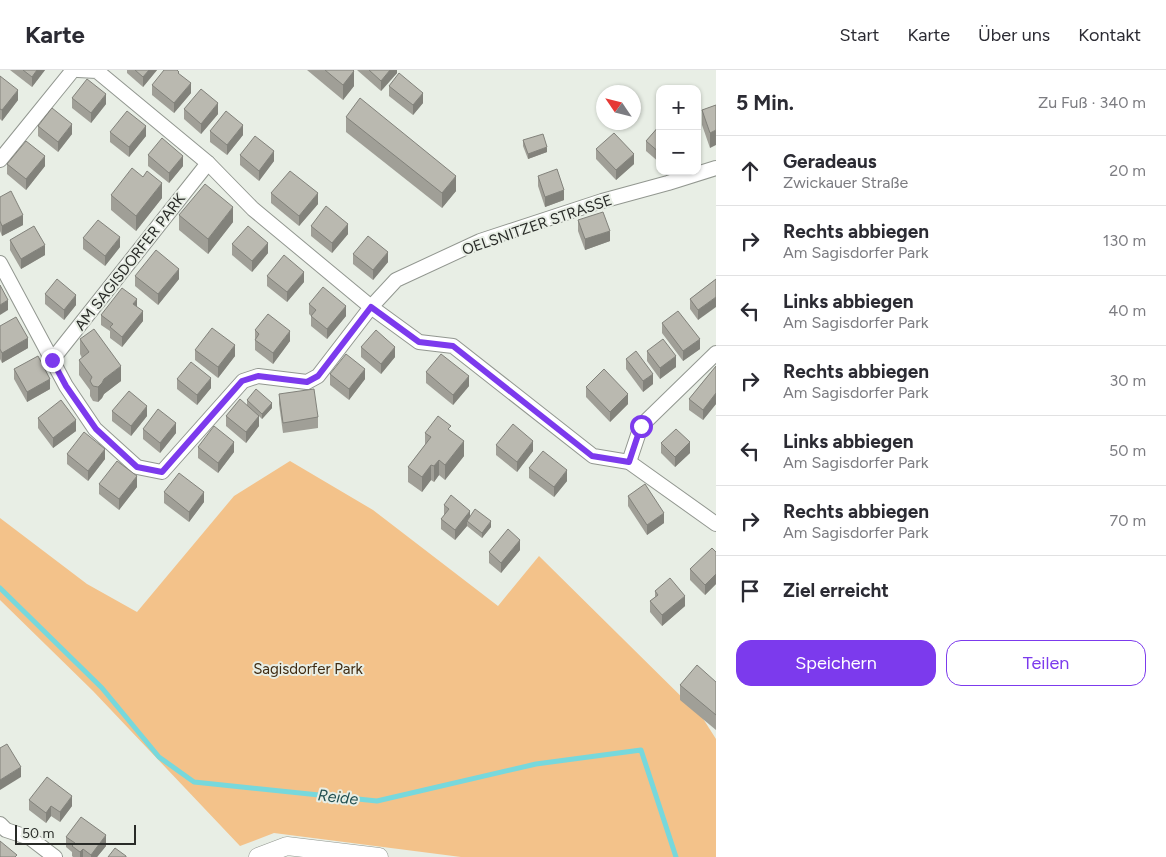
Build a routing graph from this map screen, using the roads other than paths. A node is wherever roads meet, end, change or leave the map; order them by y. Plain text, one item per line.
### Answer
1 (73, 70) edge
2 (78, 70) edge
3 (0, 160) edge
4 (208, 163) junction
5 (716, 168) edge
6 (0, 263) edge
7 (371, 307) junction
8 (716, 353) edge
9 (52, 360) junction
10 (629, 462) junction
11 (716, 524) edge
12 (0, 824) edge
13 (55, 857) edge
14 (258, 857) edge
15 (380, 857) edge

1 - 3 street
2 - 4 street
4 - 7 street
4 - 9 street, AM SAGISDORFER PARK
5 - 7 street, OELSNITZER STRASSE
6 - 9 street
7 - 9 street
7 - 10 street
8 - 10 street
10 - 11 street
12 - 13 street
14 - 15 street

